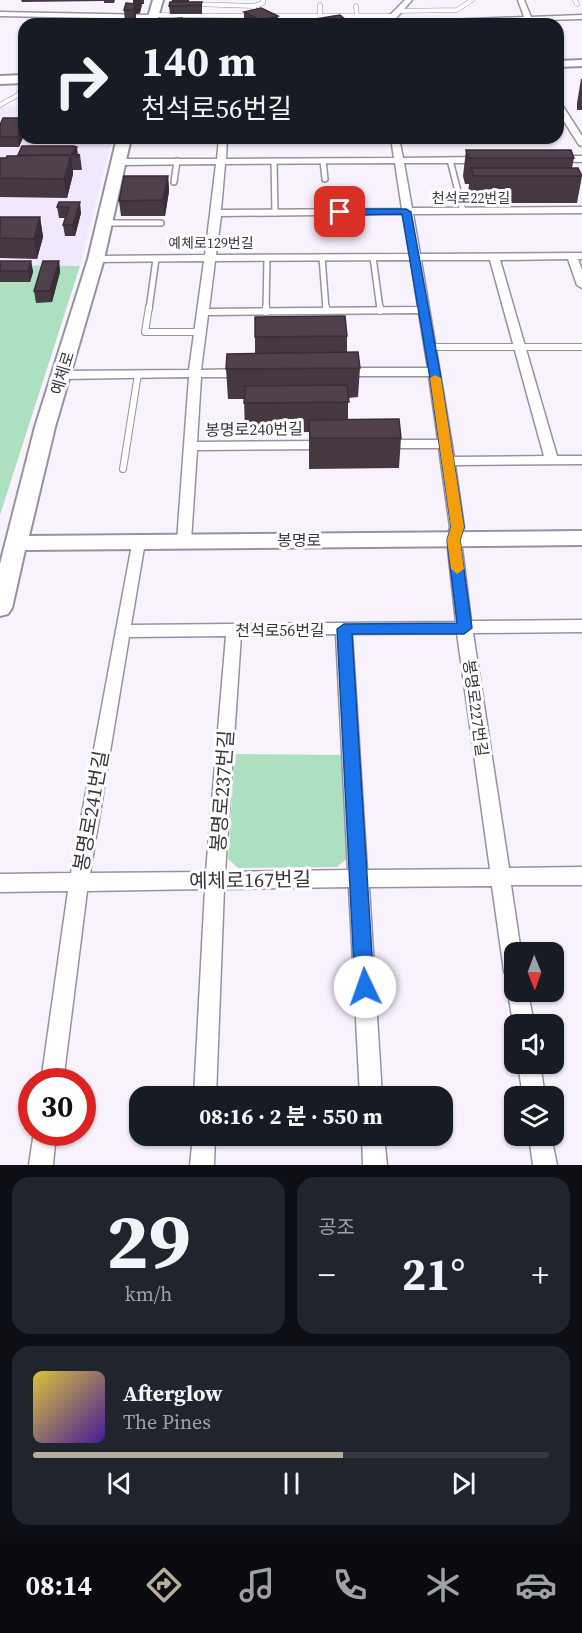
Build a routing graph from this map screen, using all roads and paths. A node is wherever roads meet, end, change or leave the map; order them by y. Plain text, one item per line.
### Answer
1 (262, 0) edge
2 (409, 0) edge
3 (472, 0) edge
4 (521, 0) edge
5 (192, 4) edge
6 (320, 5) dead end
7 (254, 6) junction
8 (356, 6) dead end
9 (156, 11) edge
10 (0, 14) edge
11 (395, 14) junction
12 (320, 16) junction
13 (357, 16) junction
14 (582, 16) edge
15 (255, 17) junction
16 (390, 18) edge
17 (533, 18) edge
18 (558, 18) edge
19 (582, 63) edge
20 (564, 64) edge
21 (582, 70) edge
22 (564, 71) edge
23 (0, 80) edge
24 (18, 80) edge
25 (18, 86) edge
26 (0, 87) edge
27 (18, 94) edge
28 (0, 105) edge
29 (564, 122) edge
30 (582, 143) edge
31 (123, 144) edge
32 (223, 144) edge
33 (396, 144) edge
34 (498, 159) edge
35 (546, 159) edge
36 (582, 159) edge
37 (323, 160) junction
38 (398, 160) junction
39 (450, 160) junction
40 (177, 161) junction
41 (220, 161) junction
42 (274, 161) junction
43 (120, 162) junction
44 (325, 179) dead end
45 (174, 182) dead end
46 (582, 210) edge
47 (464, 211) junction
48 (406, 212) junction
49 (216, 213) junction
50 (275, 213) junction
51 (105, 223) junction
52 (161, 223) dead end
53 (414, 256) junction
54 (577, 256) edge
55 (322, 257) junction
56 (373, 257) junction
57 (494, 257) junction
58 (210, 258) junction
59 (267, 258) junction
60 (96, 259) junction
61 (156, 259) junction
62 (582, 285) edge
63 (380, 310) junction
64 (423, 310) junction
65 (326, 311) junction
66 (203, 312) junction
67 (266, 312) junction
68 (200, 332) junction
69 (582, 346) edge
70 (429, 347) junction
71 (519, 347) junction
72 (435, 372) junction
73 (195, 373) junction
74 (255, 373) edge
75 (327, 373) edge
76 (138, 374) junction
77 (61, 375) junction
78 (444, 444) junction
79 (343, 445) edge
80 (365, 445) edge
81 (189, 446) junction
82 (552, 460) junction
83 (582, 460) edge
84 (446, 461) junction
85 (123, 469) dead end
86 (582, 538) edge
87 (454, 540) junction
88 (184, 541) junction
89 (138, 542) junction
90 (16, 543) junction
91 (0, 608) edge
92 (582, 626) edge
93 (464, 628) junction
94 (344, 629) junction
95 (234, 630) junction
96 (122, 631) junction
97 (499, 876) junction
98 (582, 876) edge
99 (358, 878) junction
100 (215, 880) junction
101 (79, 882) junction
102 (0, 883) edge
103 (509, 942) edge
104 (54, 1068) edge
105 (205, 1086) edge
106 (370, 1086) edge
107 (43, 1146) edge
108 (203, 1146) edge
109 (374, 1146) edge
110 (542, 1146) edge
111 (40, 1165) edge
112 (202, 1165) edge
113 (375, 1165) edge
114 (545, 1165) edge

1 - 7 lane
2 - 11 street
3 - 11 lane
4 - 17 street
5 - 7 lane
6 - 12 lane
7 - 15 lane
8 - 13 lane
9 - 10 street
9 - 15 lane
11 - 13 lane
11 - 16 street
12 - 13 lane
12 - 15 lane
14 - 18 street
19 - 20 street
21 - 22 street
23 - 24 street
25 - 26 street
27 - 28 lane
29 - 30 street
31 - 43 street, 예체로
32 - 41 street, 봉명로240번길
33 - 38 street, 봉명로227번길
34 - 39 street
35 - 36 street
37 - 38 street
37 - 42 street
37 - 44 lane
38 - 39 street
38 - 48 street, 봉명로227번길
39 - 47 lane
40 - 41 street
40 - 43 street
40 - 45 lane
41 - 42 street
41 - 49 street, 봉명로240번길
42 - 50 lane
43 - 51 street, 예체로
46 - 47 street, 천석로22번길
47 - 48 street, 천석로22번길
48 - 50 street, 천석로22번길
48 - 53 street, 봉명로227번길
49 - 50 street, 천석로22번길
49 - 58 street, 봉명로240번길
51 - 52 lane
51 - 60 street, 예체로
53 - 56 street, 예체로129번길
53 - 57 street, 예체로129번길
53 - 64 street, 봉명로227번길
54 - 57 street, 예체로129번길
54 - 62 street
55 - 56 street, 예체로129번길
55 - 59 street, 예체로129번길
55 - 65 lane
56 - 63 lane
57 - 71 street
58 - 59 street, 예체로129번길
58 - 61 street, 예체로129번길
58 - 66 street, 봉명로240번길
59 - 67 lane, 예체로129번길
60 - 61 street, 예체로129번길
60 - 77 street, 예체로
61 - 68 lane, 예체로129번길
63 - 64 street
63 - 65 street
64 - 70 street, 봉명로227번길
65 - 67 street
66 - 67 street
66 - 68 street, 봉명로240번길
68 - 73 street, 봉명로240번길
69 - 71 lane
70 - 71 lane
70 - 72 street, 봉명로227번길
71 - 82 street
72 - 75 street
72 - 78 street, 봉명로227번길
73 - 74 street
73 - 76 street
73 - 81 street, 봉명로240번길
76 - 77 street
76 - 85 lane
77 - 90 street, 예체로
78 - 80 street
78 - 84 street, 봉명로227번길
79 - 81 street, 봉명로240번길
81 - 88 street, 봉명로240번길
82 - 83 street
82 - 84 street
84 - 87 street, 봉명로227번길
86 - 87 street, 봉명로
87 - 88 street, 봉명로
87 - 93 street, 봉명로227번길
88 - 89 street, 봉명로
89 - 90 street, 봉명로
89 - 96 street, 봉명로241번길
90 - 91 street, 예체로
92 - 93 street, 천석로56번길
93 - 94 street, 천석로56번길
93 - 97 street, 봉명로227번길
94 - 95 street, 천석로56번길
94 - 99 street
95 - 96 street, 천석로56번길
95 - 100 street, 봉명로237번길
96 - 101 street, 봉명로241번길
97 - 98 street, 예체로167번길
97 - 99 street, 예체로167번길
97 - 103 street, 봉명로227번길
99 - 100 street, 예체로167번길
99 - 106 street
100 - 101 street, 예체로167번길
100 - 105 street, 봉명로237번길
101 - 102 street, 예체로167번길
101 - 104 street, 봉명로241번길
107 - 111 street
108 - 112 street
109 - 113 street
110 - 114 street

